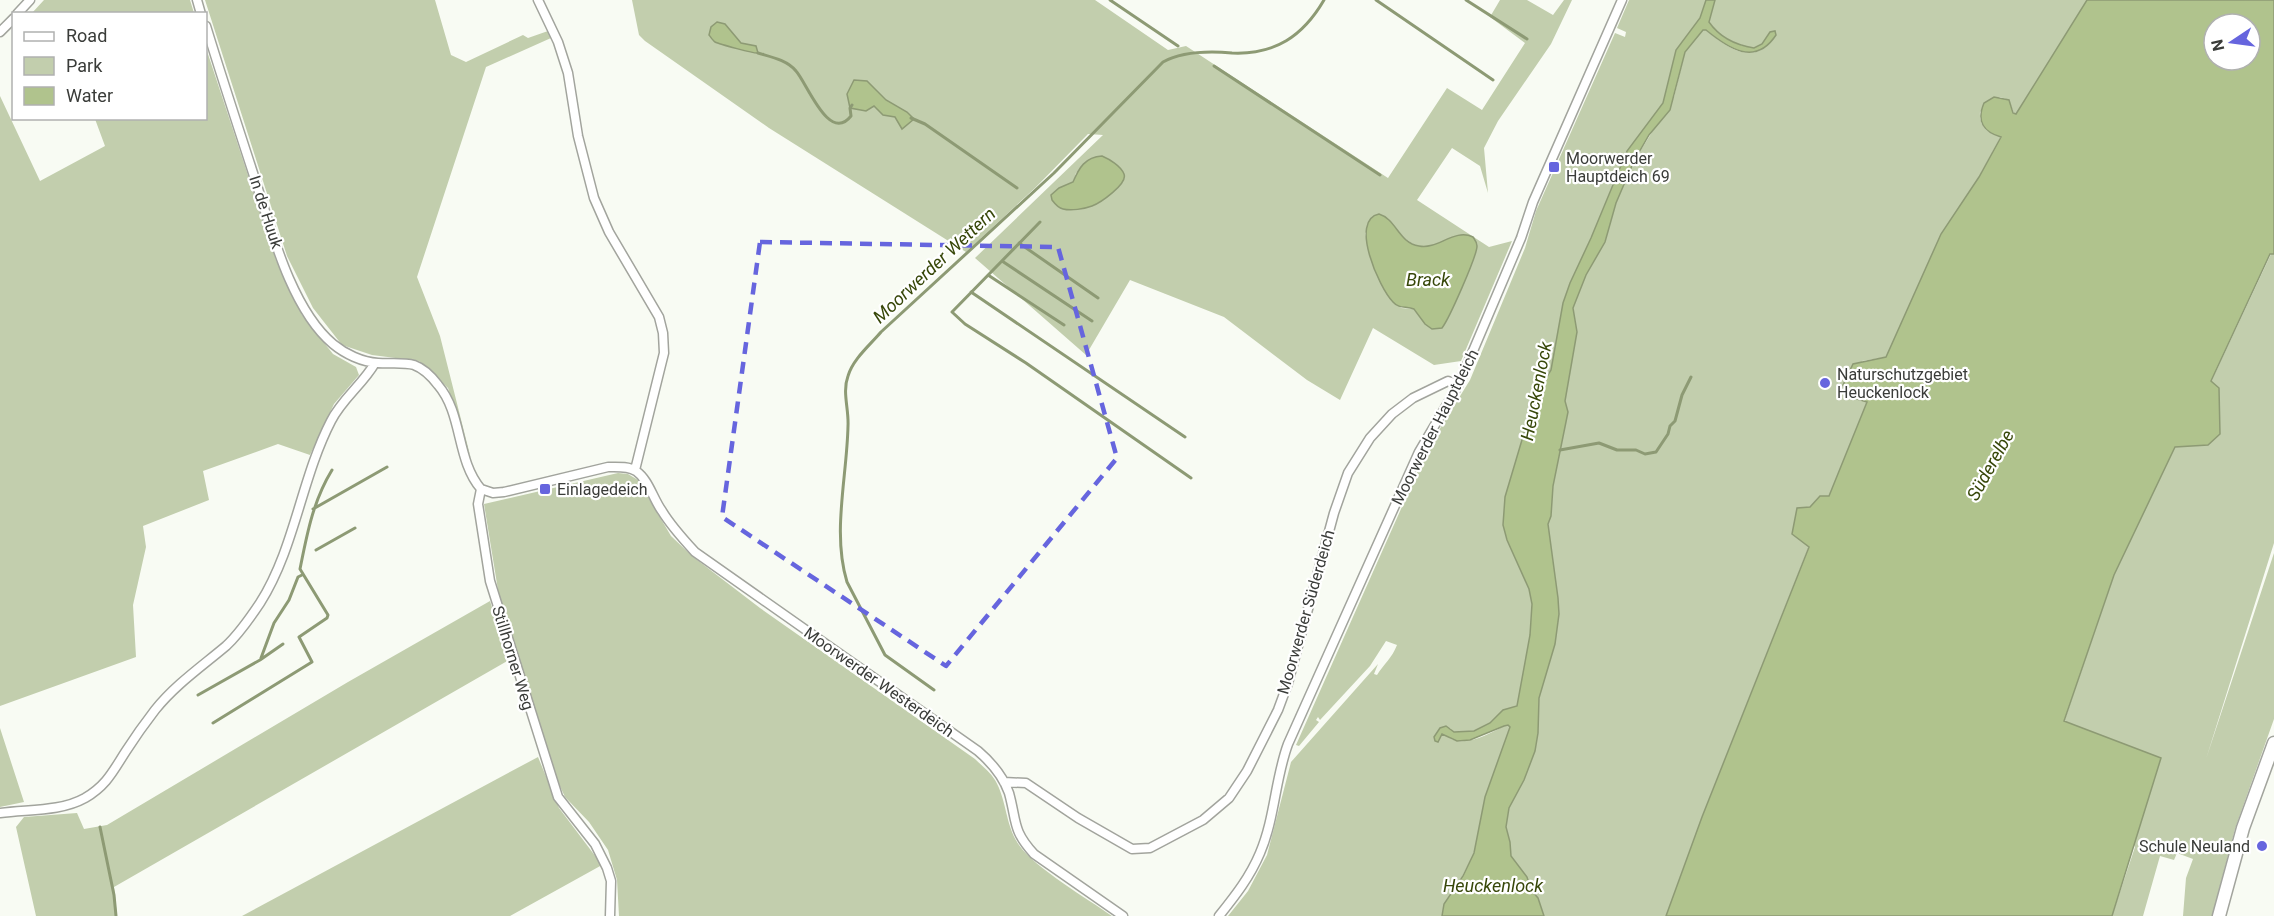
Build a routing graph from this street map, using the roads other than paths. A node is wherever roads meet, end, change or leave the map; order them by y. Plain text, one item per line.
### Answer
1 (30, 0) edge
2 (538, 0) edge
3 (1622, 0) edge
4 (19, 12) edge
5 (12, 20) edge
6 (207, 29) edge
7 (0, 32) edge
8 (375, 363) junction
9 (1459, 384) junction
10 (635, 470) junction
11 (481, 489) junction
12 (2274, 743) edge
13 (1004, 782) junction
14 (0, 813) edge
15 (610, 916) edge
16 (1123, 916) edge
17 (1219, 916) edge
18 (2219, 916) edge

1 - 4 street
2 - 10 street
3 - 9 street, Moorwerder Hauptdeich
5 - 7 street
6 - 8 street, In de Huuk
8 - 11 street
8 - 14 street
9 - 13 street, Moorwerder Süderdeich
9 - 17 street, Moorwerder Hauptdeich
10 - 11 street
10 - 13 street, Moorwerder Westerdeich
11 - 15 street, Stillhorner Weg
12 - 18 street
13 - 16 street

